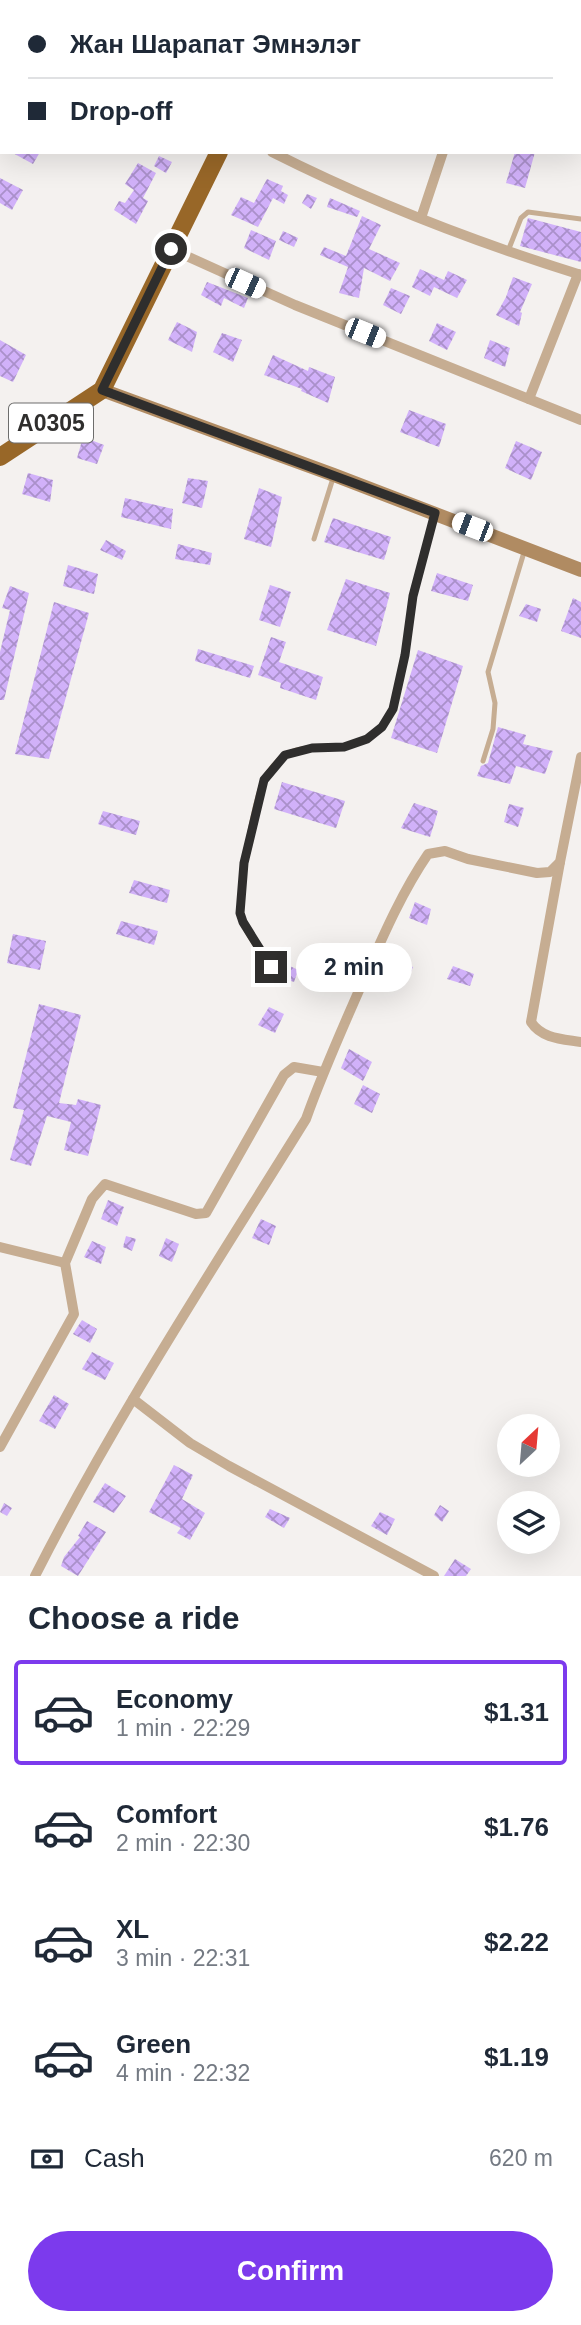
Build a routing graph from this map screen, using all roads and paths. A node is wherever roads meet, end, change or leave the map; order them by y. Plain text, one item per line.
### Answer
1 (218, 154) edge
2 (276, 154) edge
3 (442, 154) edge
4 (421, 218) junction
5 (581, 219) edge
6 (171, 249) junction
7 (508, 252) junction
8 (580, 274) edge
9 (102, 390) junction
10 (529, 399) junction
11 (581, 420) edge
12 (0, 457) edge
13 (334, 475) junction
14 (435, 513) junction
15 (314, 538) dead end
16 (525, 549) junction
17 (581, 570) edge
18 (581, 757) edge
19 (483, 761) dead end
20 (560, 862) junction
21 (271, 967) dead end
22 (581, 1042) edge
23 (323, 1072) junction
24 (0, 1247) edge
25 (65, 1263) junction
26 (133, 1399) junction
27 (0, 1447) edge
28 (35, 1576) edge
29 (434, 1576) edge

1 - 6 highway
2 - 4 street
3 - 4 street
4 - 7 street
5 - 7 lane
6 - 9 highway
6 - 10 street
7 - 8 street
8 - 10 street
9 - 12 highway, A0305
9 - 13 main road
10 - 11 street
13 - 14 main road
13 - 15 lane
14 - 16 main road
14 - 21 lane
16 - 17 main road
16 - 19 lane
18 - 20 street
20 - 22 street
20 - 23 street
23 - 25 street
23 - 26 street
24 - 25 street
25 - 27 street
26 - 28 street
26 - 29 street

